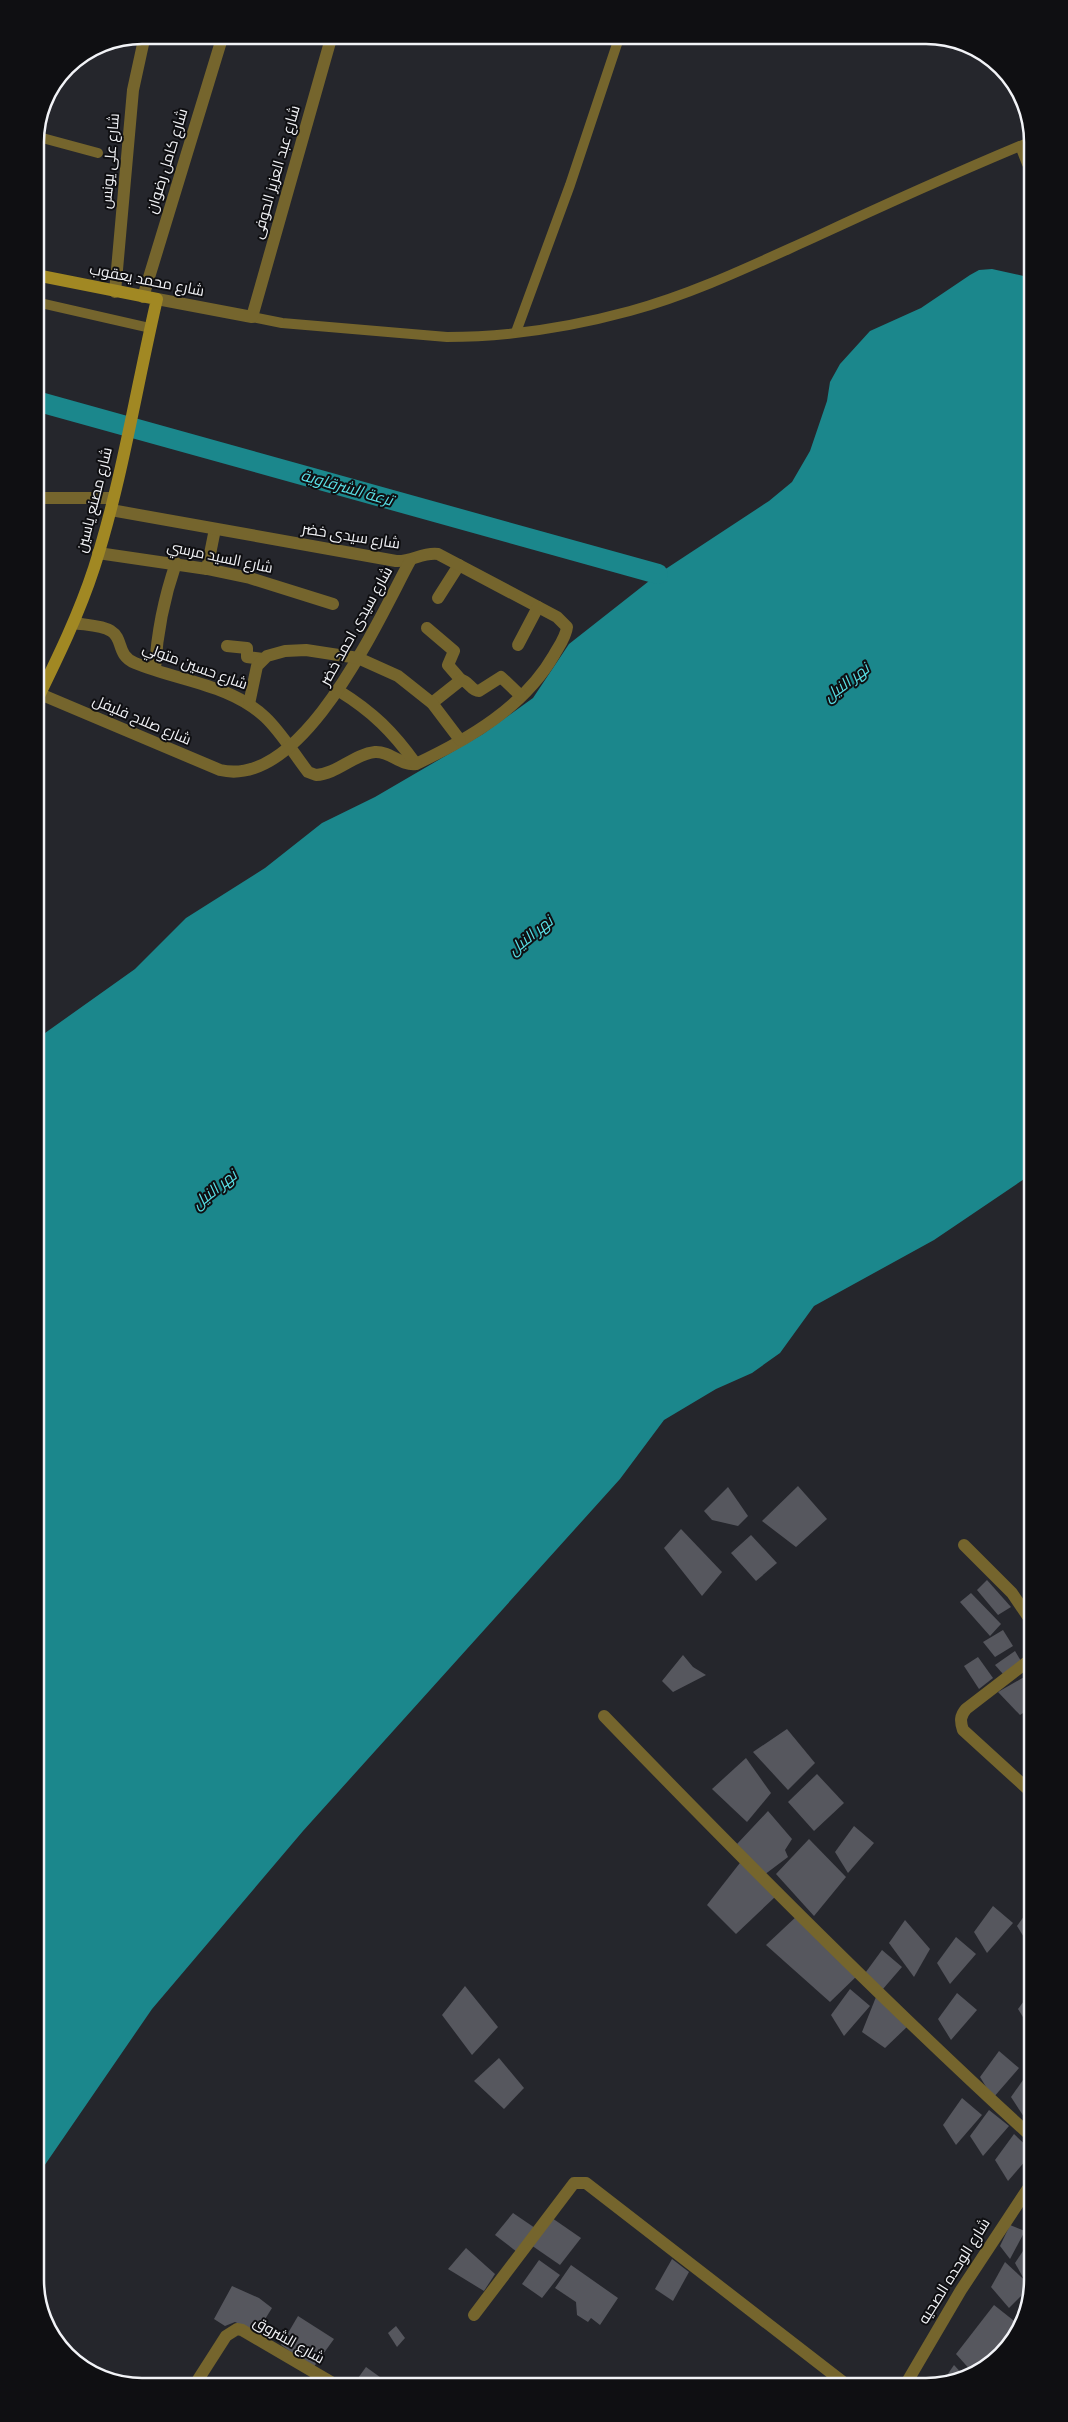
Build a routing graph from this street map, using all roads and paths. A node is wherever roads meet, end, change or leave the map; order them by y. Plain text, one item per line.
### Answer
1 (143, 44) edge
2 (220, 44) edge
3 (329, 44) edge
4 (617, 44) edge
5 (44, 138) edge
6 (1024, 145) edge
7 (98, 153) dead end
8 (44, 277) edge
9 (115, 292) junction
10 (143, 297) junction
11 (157, 299) junction
12 (44, 304) edge
13 (252, 317) junction
14 (150, 328) junction
15 (516, 332) junction
16 (44, 499) edge
17 (112, 504) junction
18 (215, 529) junction
19 (98, 553) junction
20 (410, 561) junction
21 (176, 562) junction
22 (460, 565) junction
23 (207, 569) junction
24 (438, 598) dead end
25 (333, 604) dead end
26 (538, 606) junction
27 (74, 623) junction
28 (427, 628) dead end
29 (518, 645) dead end
30 (227, 646) dead end
31 (358, 658) junction
32 (263, 659) junction
33 (155, 669) junction
34 (461, 680) junction
35 (44, 685) edge
36 (339, 691) junction
37 (520, 696) junction
38 (44, 699) edge
39 (432, 703) junction
40 (249, 704) junction
41 (460, 740) junction
42 (288, 747) junction
43 (416, 764) junction
44 (233, 774) joint
45 (964, 1545) dead end
46 (1024, 1611) edge
47 (1024, 1664) edge
48 (604, 1716) dead end
49 (1024, 1786) edge
50 (1024, 2130) edge
51 (1024, 2195) edge
52 (474, 2315) dead end
53 (199, 2378) edge
54 (324, 2378) edge
55 (839, 2378) edge
56 (909, 2378) edge

1 - 9 street, شارع على يونس
2 - 10 street, شارع كامل رضوان
3 - 13 street, شارع عبد العزيز الحوفى
4 - 15 lane
5 - 7 lane
6 - 15 lane
8 - 9 main road, شارع محمد يعقوب
9 - 10 main road, شارع محمد يعقوب
10 - 11 main road, شارع محمد يعقوب
11 - 13 street, شارع محمد يعقوب
11 - 14 main road, شارع مصنع ياسين
12 - 14 lane
13 - 15 lane
14 - 17 main road, شارع مصنع ياسين
16 - 17 street, شارع سيدى خضر
17 - 18 street, شارع سيدى خضر
17 - 19 main road, شارع مصنع ياسين
18 - 20 street, شارع سيدى خضر
18 - 23 street
19 - 21 street, شارع السيد مرسي
19 - 27 main road, شارع مصنع ياسين
20 - 22 street, شارع سيدى خضر
20 - 31 street, شارع سيدى احمد خضر
21 - 23 street, شارع السيد مرسي
21 - 33 street
22 - 24 street
22 - 26 street, شارع سيدى خضر
23 - 25 street, شارع السيد مرسي
26 - 29 street
26 - 37 street, شارع سيدى خضر
27 - 33 street, شارع حسين متولي
27 - 35 main road, شارع مصنع ياسين
28 - 34 street
30 - 32 street
31 - 32 street
31 - 36 street, شارع سيدى احمد خضر
31 - 39 street
32 - 40 street
33 - 40 street, شارع حسين متولي
34 - 37 street
34 - 39 street
36 - 42 street, شارع سيدى احمد خضر
36 - 43 street
37 - 41 street
38 - 44 street, شارع صلاح فليفل
39 - 41 street
40 - 42 street, شارع حسين متولي
41 - 43 street
42 - 43 street, شارع حسين متولي
42 - 44 street, شارع سيدى احمد خضر
45 - 46 street
47 - 49 street
48 - 50 street
51 - 56 street, شارع الوحده الصحيه
52 - 55 street
53 - 54 street, شارع الشروق

